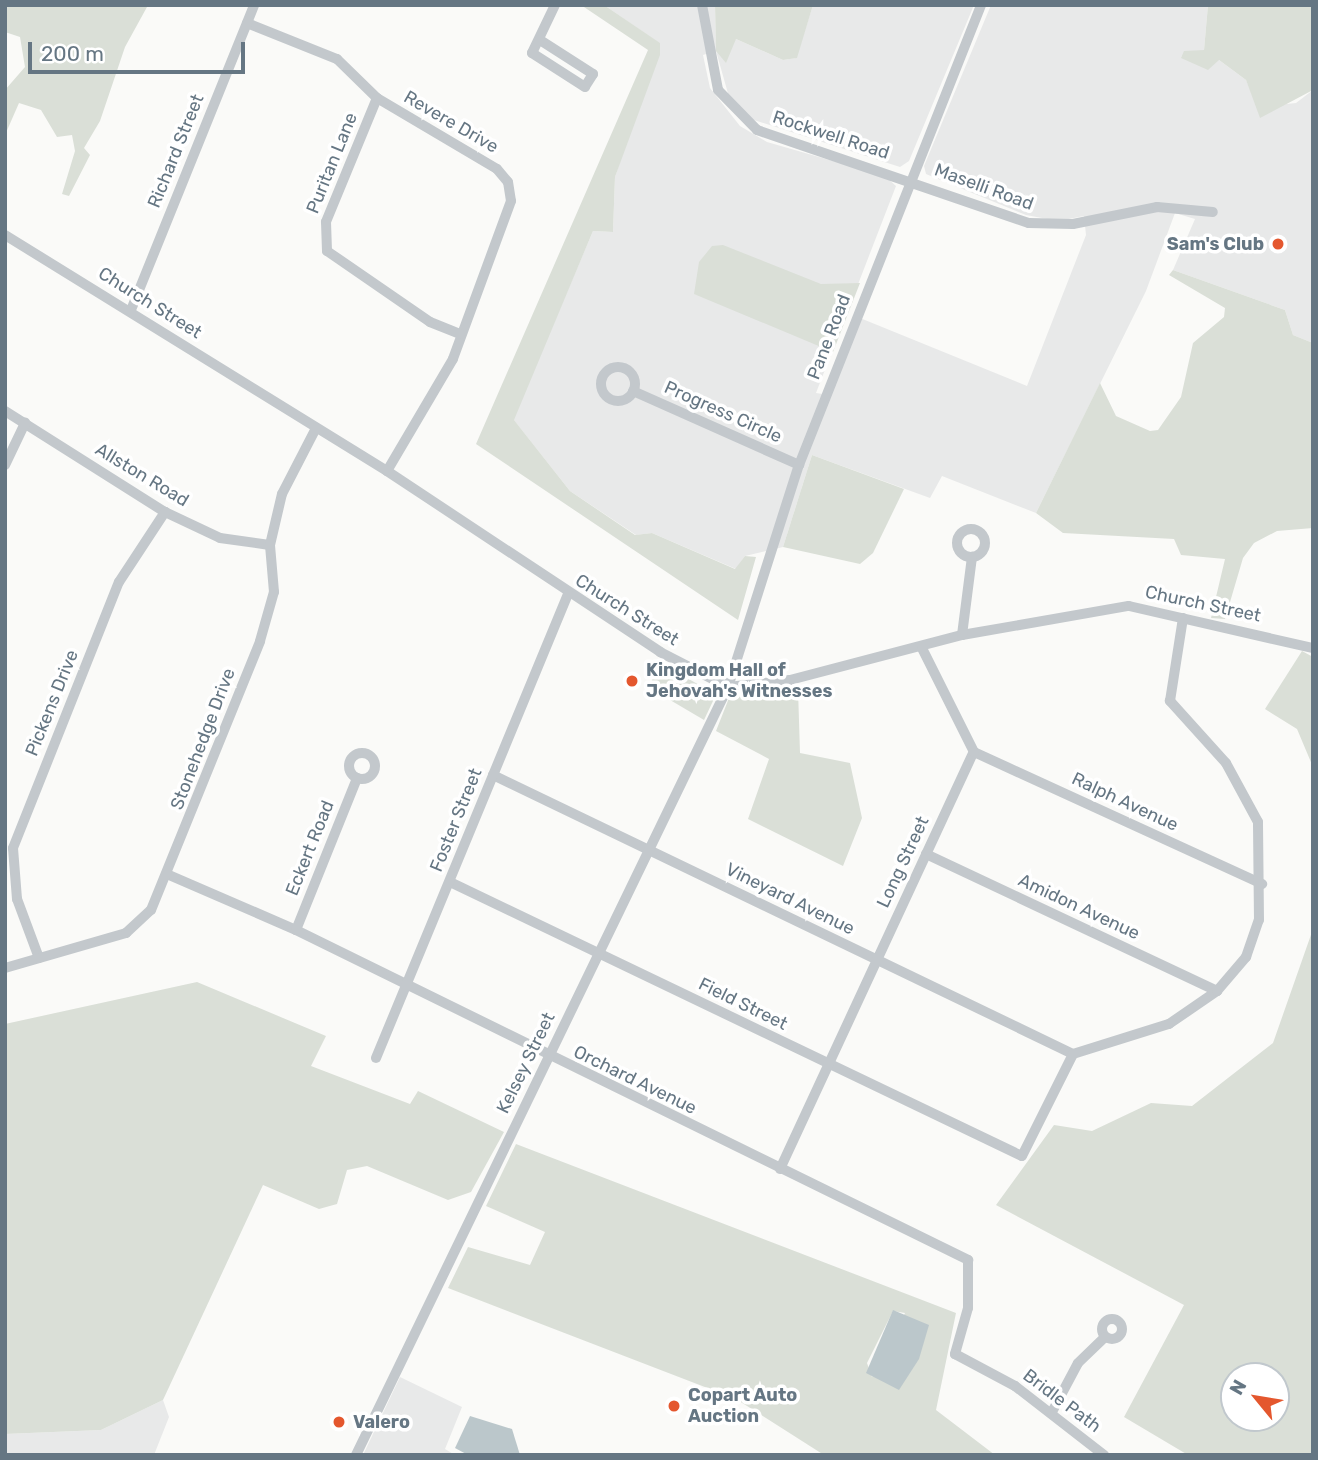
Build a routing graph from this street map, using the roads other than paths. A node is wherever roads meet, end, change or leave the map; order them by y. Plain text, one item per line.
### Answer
1 (254, 5) edge
2 (555, 5) edge
3 (702, 5) edge
4 (981, 5) edge
5 (247, 23) junction
6 (540, 40) junction
7 (377, 98) junction
8 (910, 178) junction
9 (1213, 212) dead end
10 (5, 235) edge
11 (131, 310) junction
12 (460, 334) junction
13 (633, 391) dead end
14 (5, 411) edge
15 (25, 423) junction
16 (316, 428) junction
17 (5, 465) edge
18 (799, 466) junction
19 (387, 471) junction
20 (165, 512) junction
21 (270, 545) junction
22 (972, 558) dead end
23 (568, 594) junction
24 (1183, 618) junction
25 (962, 635) junction
26 (922, 649) junction
27 (1313, 649) edge
28 (728, 687) junction
29 (974, 752) junction
30 (493, 775) junction
31 (357, 778) dead end
32 (650, 850) junction
33 (926, 854) junction
34 (169, 874) junction
35 (450, 882) junction
36 (1262, 884) junction
37 (296, 930) junction
38 (598, 954) junction
39 (39, 958) junction
40 (877, 960) junction
41 (5, 968) edge
42 (407, 989) junction
43 (1217, 990) junction
44 (1073, 1054) junction
45 (548, 1057) junction
46 (376, 1058) dead end
47 (826, 1063) junction
48 (780, 1169) junction
49 (1105, 1337) dead end
50 (960, 1360) joint
51 (1052, 1412) junction
52 (356, 1455) edge
53 (1104, 1455) edge

1 - 5 street, Richard Street
2 - 6 street
3 - 8 street, Rockwell Road
4 - 8 street, Pane Road
5 - 7 street, Revere Drive
5 - 11 street, Richard Street
6 - 6 street
7 - 12 street, Revere Drive
7 - 12 street, Puritan Lane
8 - 9 street, Maselli Road
8 - 18 street, Pane Road
10 - 11 street, Church Street
11 - 16 street, Church Street
12 - 19 street, Revere Drive
13 - 18 street, Progress Circle
14 - 15 street, Allston Road
15 - 17 street
15 - 20 street, Allston Road
16 - 19 street, Church Street
16 - 21 street, Stonehedge Drive
18 - 28 street, Pane Road
19 - 23 street, Church Street
20 - 21 street, Allston Road
20 - 39 street, Pickens Drive
21 - 34 street, Stonehedge Drive
22 - 25 street
23 - 28 street, Church Street
23 - 30 street, Foster Street
24 - 25 street, Church Street
24 - 27 street, Church Street
24 - 36 street
25 - 26 street, Church Street
26 - 28 street, Church Street
26 - 29 street
28 - 32 street, Kelsey Street
29 - 33 street, Long Street
29 - 36 street, Ralph Avenue
30 - 32 street, Vineyard Avenue
30 - 35 street, Foster Street
31 - 37 street, Eckert Road
32 - 38 street, Kelsey Street
32 - 40 street, Vineyard Avenue
33 - 40 street, Long Street
33 - 43 street, Amidon Avenue
34 - 37 street, Orchard Avenue
34 - 39 street, Stonehedge Drive
35 - 38 street, Field Street
35 - 42 street, Foster Street
36 - 43 street
37 - 42 street, Orchard Avenue
38 - 45 street, Kelsey Street
38 - 47 street, Field Street
39 - 41 street, Stonehedge Drive
40 - 44 street, Vineyard Avenue
40 - 47 street, Long Street
42 - 45 street, Orchard Avenue
42 - 46 street, Foster Street
43 - 44 street
44 - 47 street, Field Street
45 - 48 street, Orchard Avenue
45 - 52 street, Kelsey Street
47 - 48 street, Long Street
48 - 50 street, Orchard Avenue
49 - 51 street
50 - 51 street, Bridle Path
51 - 53 street, Bridle Path

